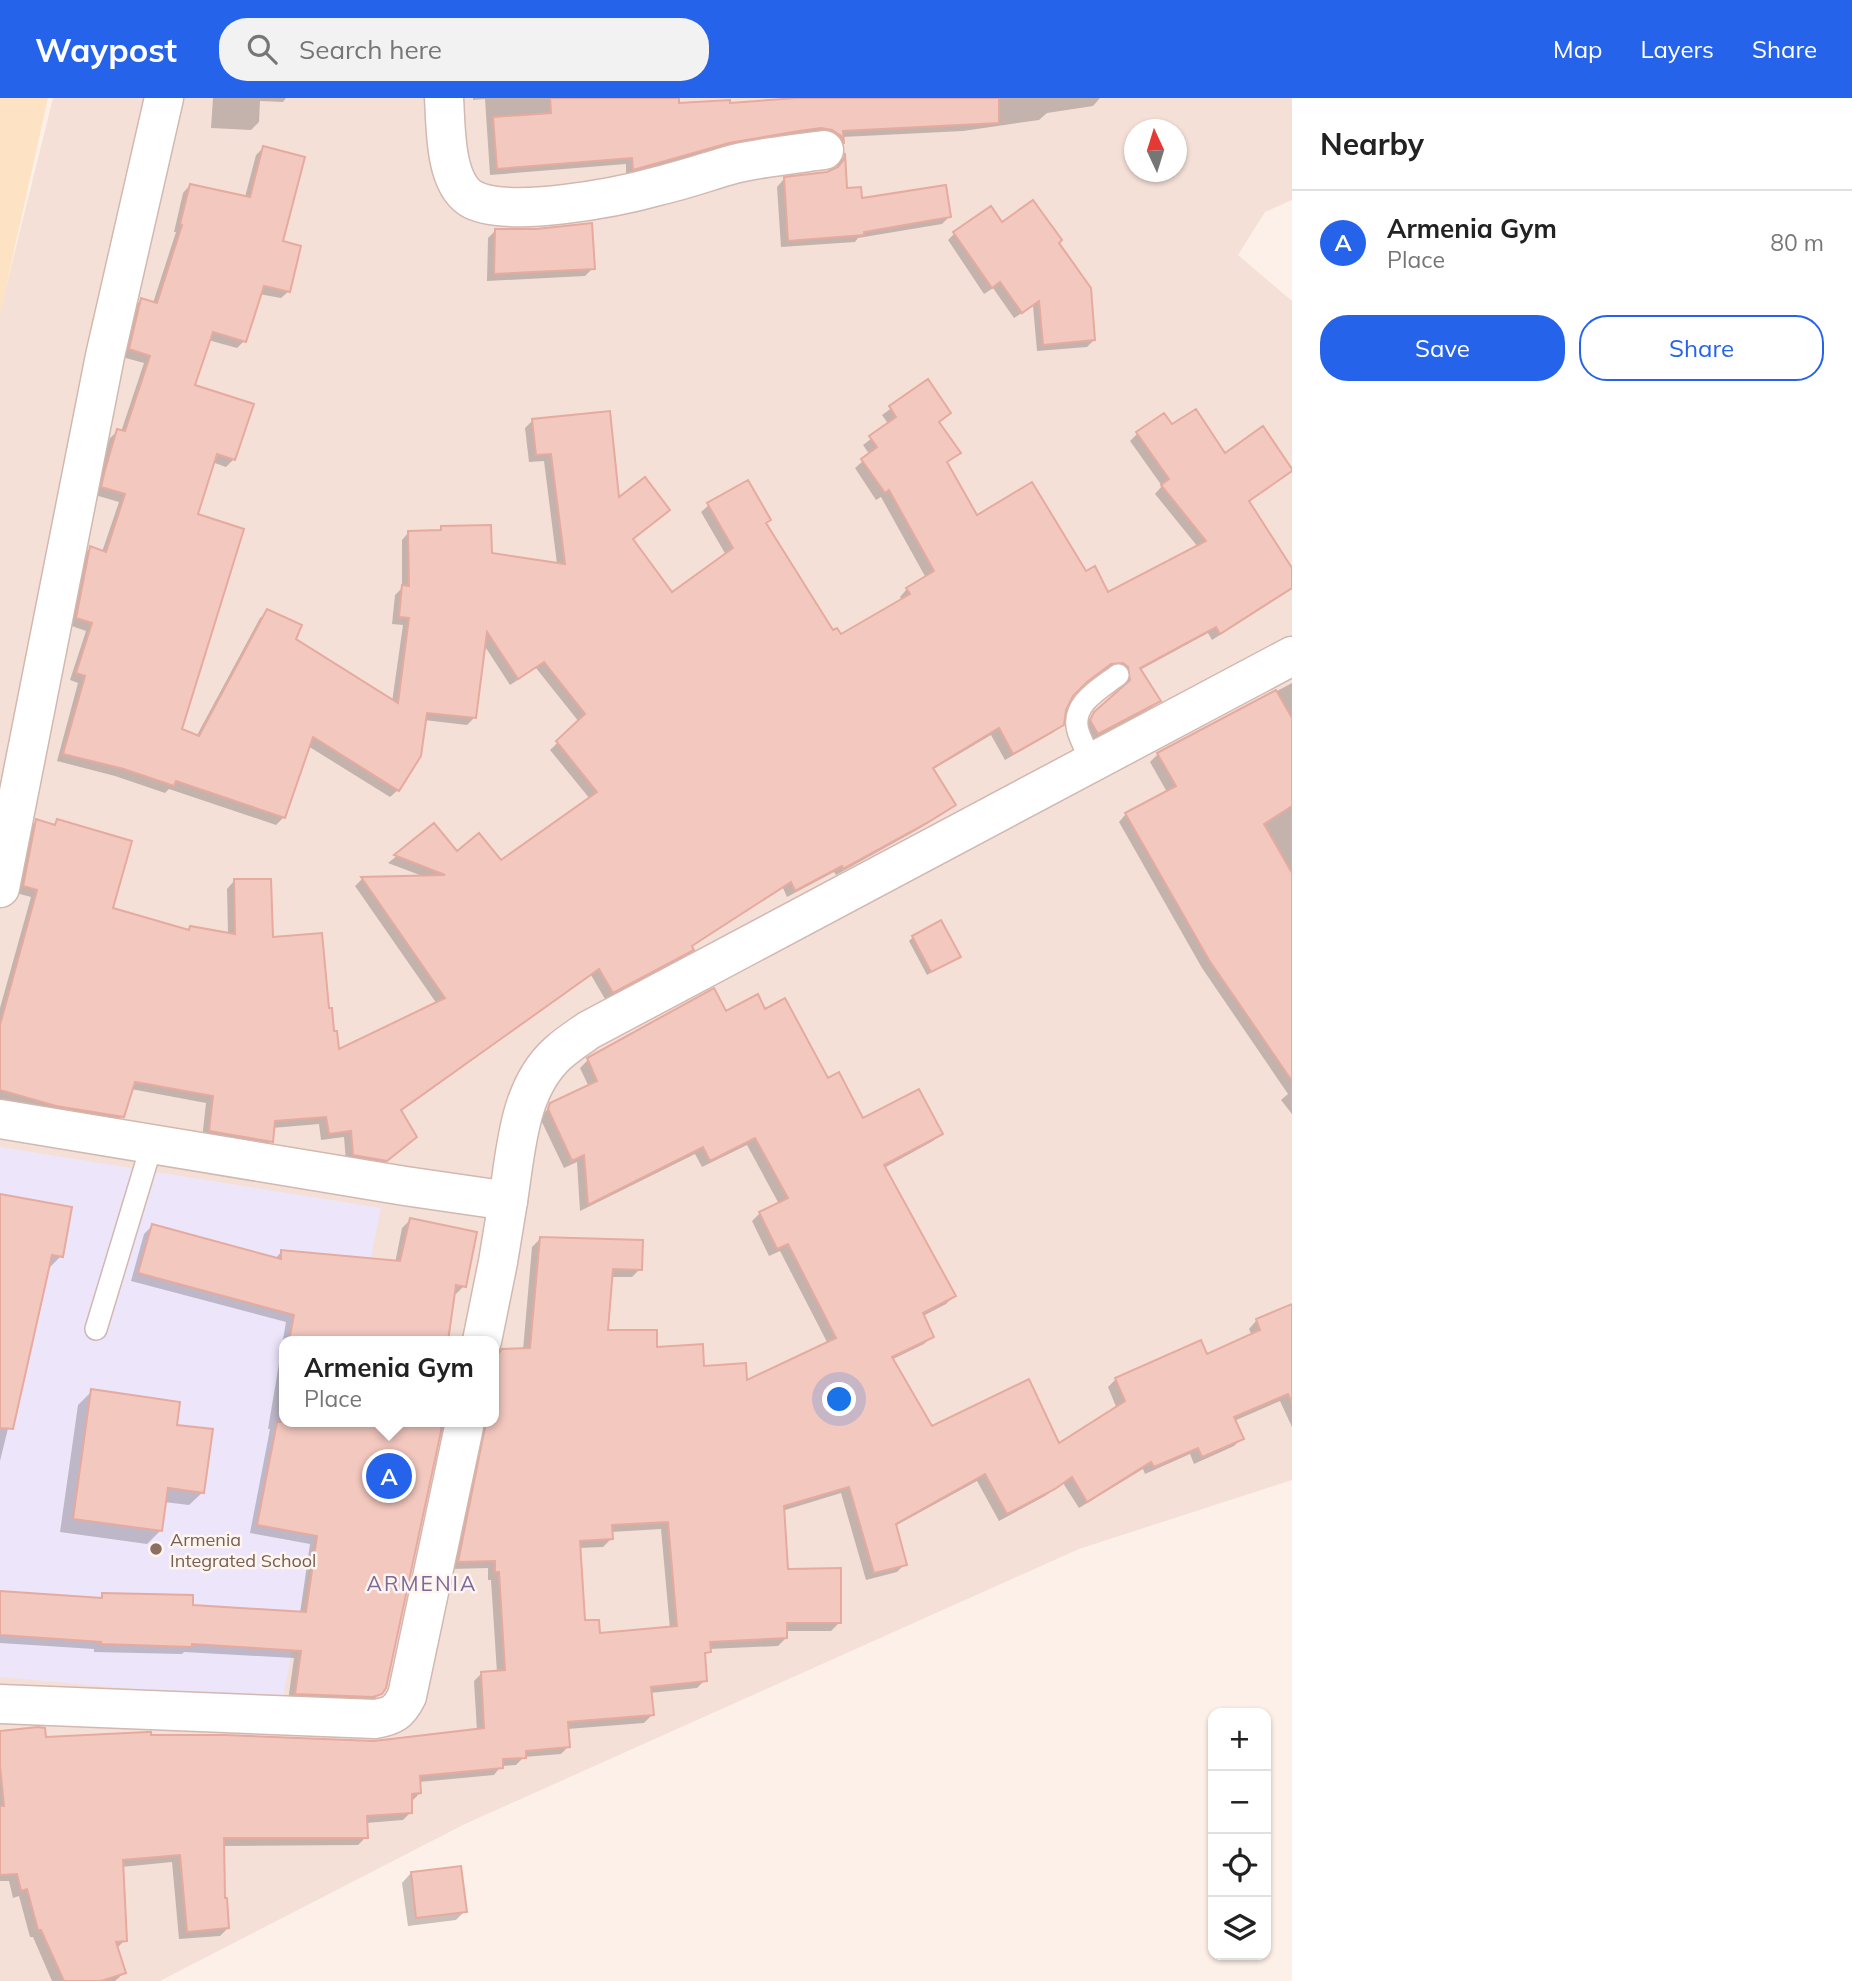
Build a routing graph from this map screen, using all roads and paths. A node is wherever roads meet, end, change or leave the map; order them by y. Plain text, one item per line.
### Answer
1 (164, 98) edge
2 (443, 98) edge
3 (824, 150) dead end
4 (1292, 656) edge
5 (1118, 675) dead end
6 (1091, 762) junction
7 (0, 888) edge
8 (0, 1119) edge
9 (152, 1144) junction
10 (508, 1200) junction
11 (96, 1329) dead end
12 (483, 1336) edge
13 (464, 1427) edge
14 (0, 1704) edge

1 - 7 street
2 - 3 street
4 - 6 street
5 - 6 lane
6 - 10 street
8 - 9 street
9 - 10 street
9 - 11 lane
10 - 12 street
13 - 14 street

